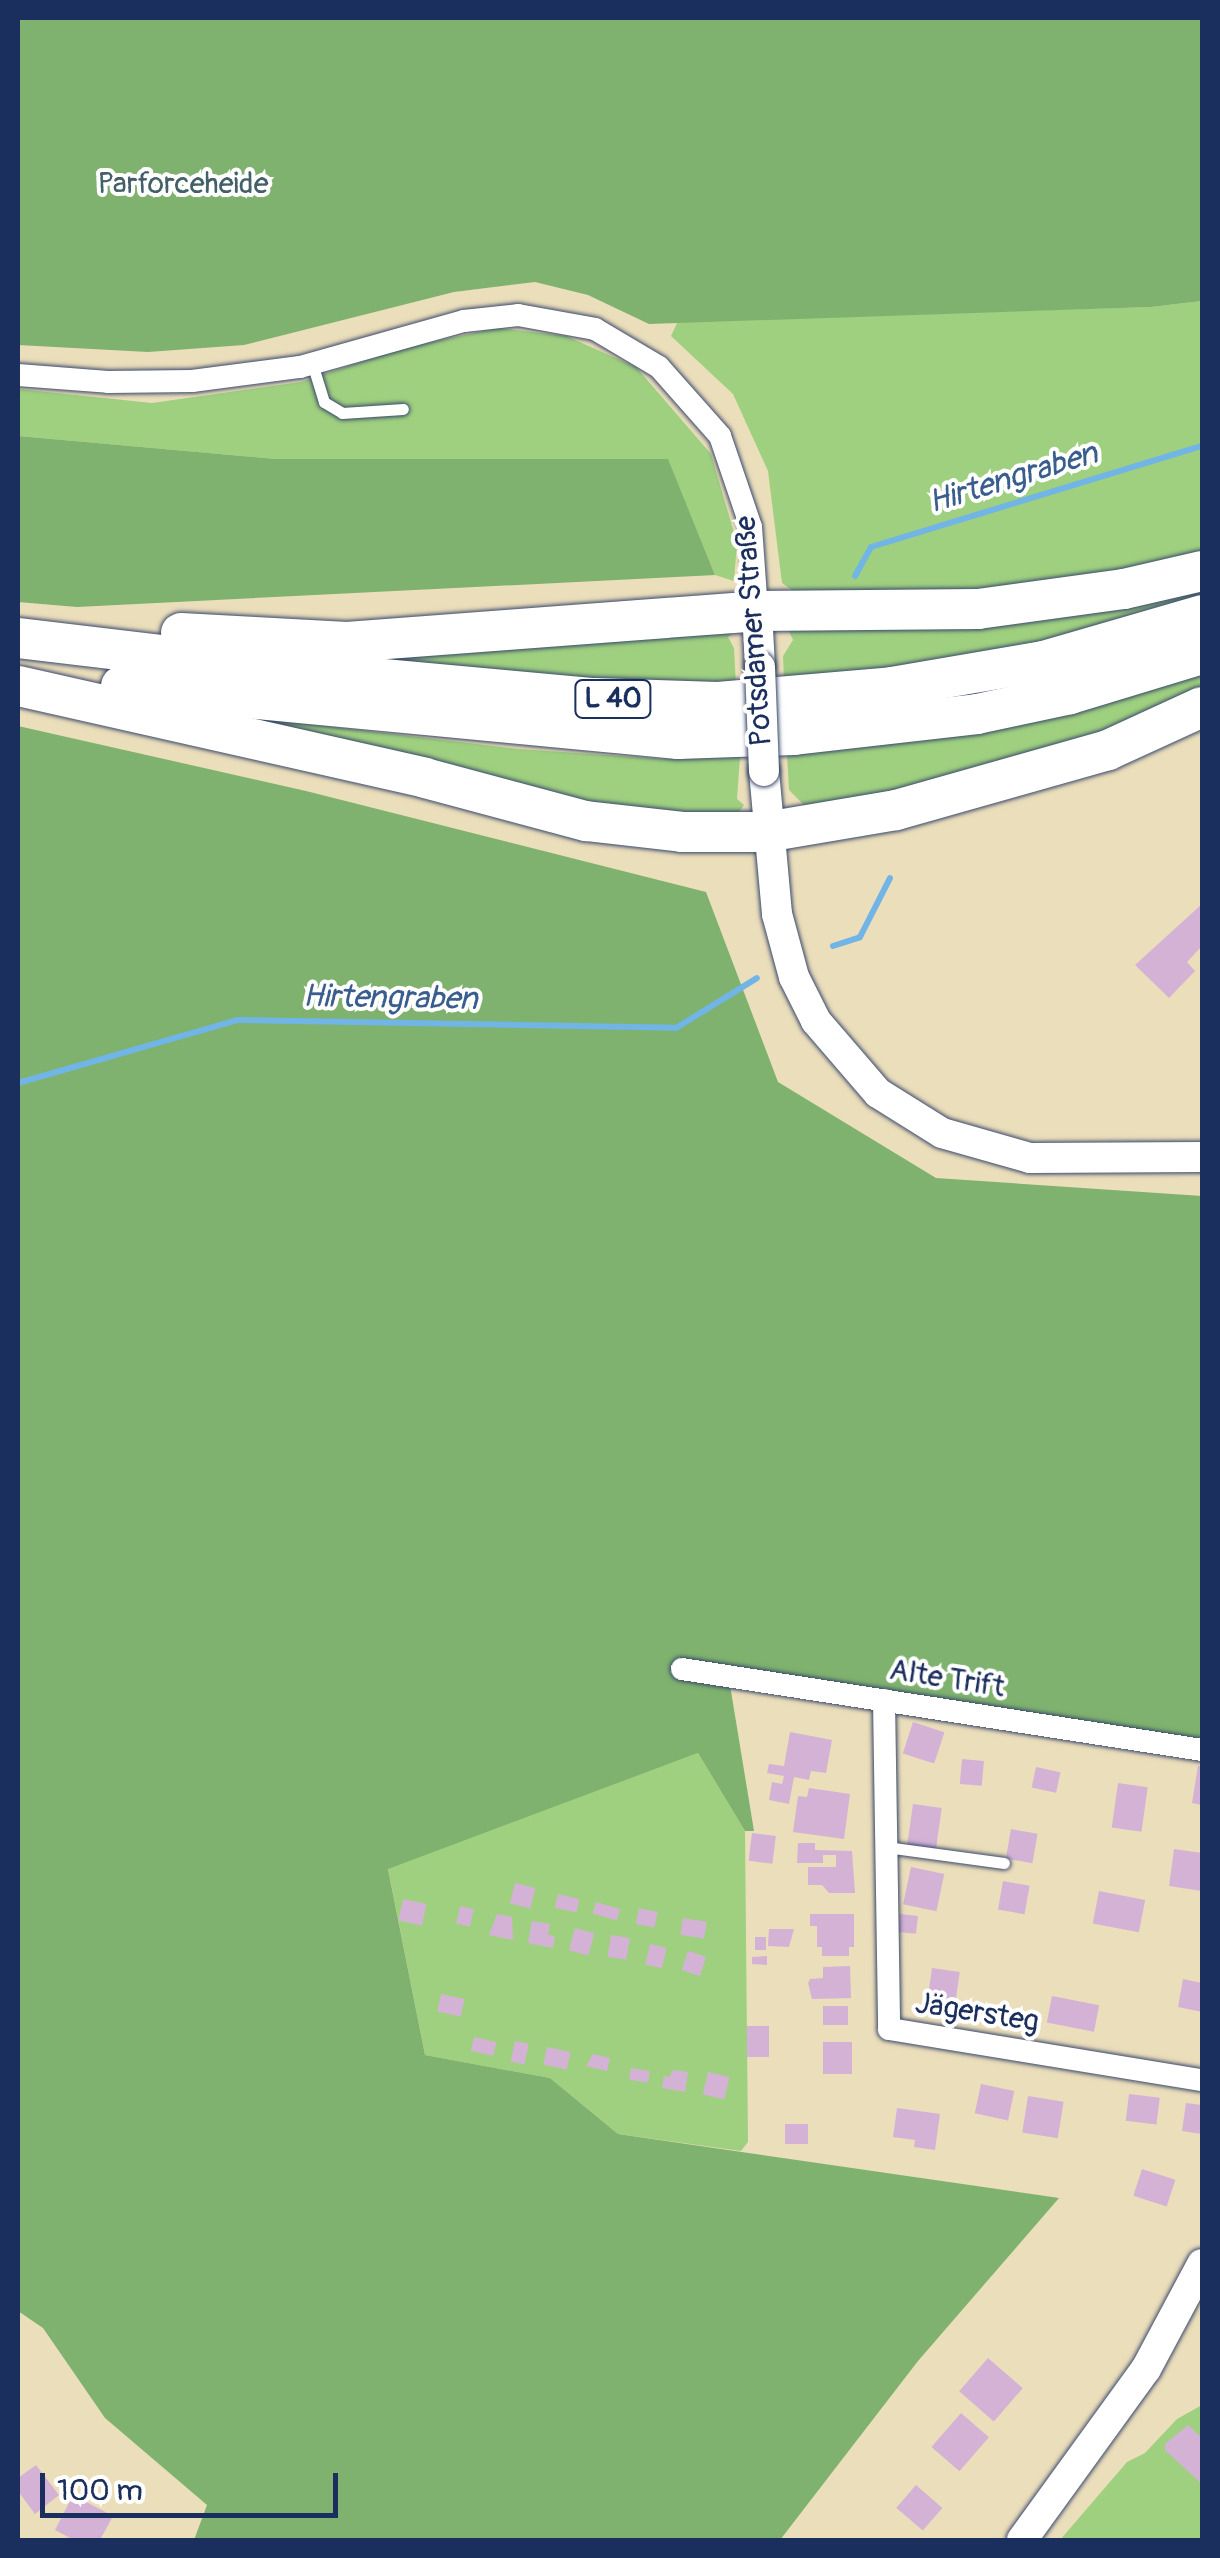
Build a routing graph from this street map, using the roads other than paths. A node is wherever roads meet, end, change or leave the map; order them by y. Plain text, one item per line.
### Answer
1 (312, 363) junction
2 (18, 375) edge
3 (404, 410) dead end
4 (1202, 571) edge
5 (757, 612) junction
6 (1202, 615) edge
7 (18, 624) edge
8 (18, 638) edge
9 (1202, 654) edge
10 (18, 676) edge
11 (18, 686) edge
12 (1202, 708) edge
13 (766, 832) junction
14 (1202, 1157) edge
15 (682, 1670) dead end
16 (884, 1700) junction
17 (1202, 1750) edge
18 (886, 1847) junction
19 (1004, 1863) dead end
20 (1202, 2080) edge
21 (1202, 2264) edge
22 (1022, 2540) edge

1 - 2 street, Potsdamer Straße
1 - 3 lane
1 - 5 street, Potsdamer Straße
4 - 5 highway
5 - 7 highway
5 - 13 street, Potsdamer Straße, bridge
6 - 8 highway, L 40
9 - 10 highway, L 40
11 - 13 highway
12 - 13 highway
13 - 14 street, Potsdamer Straße
15 - 16 street, Alte Trift
16 - 17 street, Alte Trift
16 - 18 street, Jägersteg
18 - 19 lane
18 - 20 street, Jägersteg
21 - 22 street

